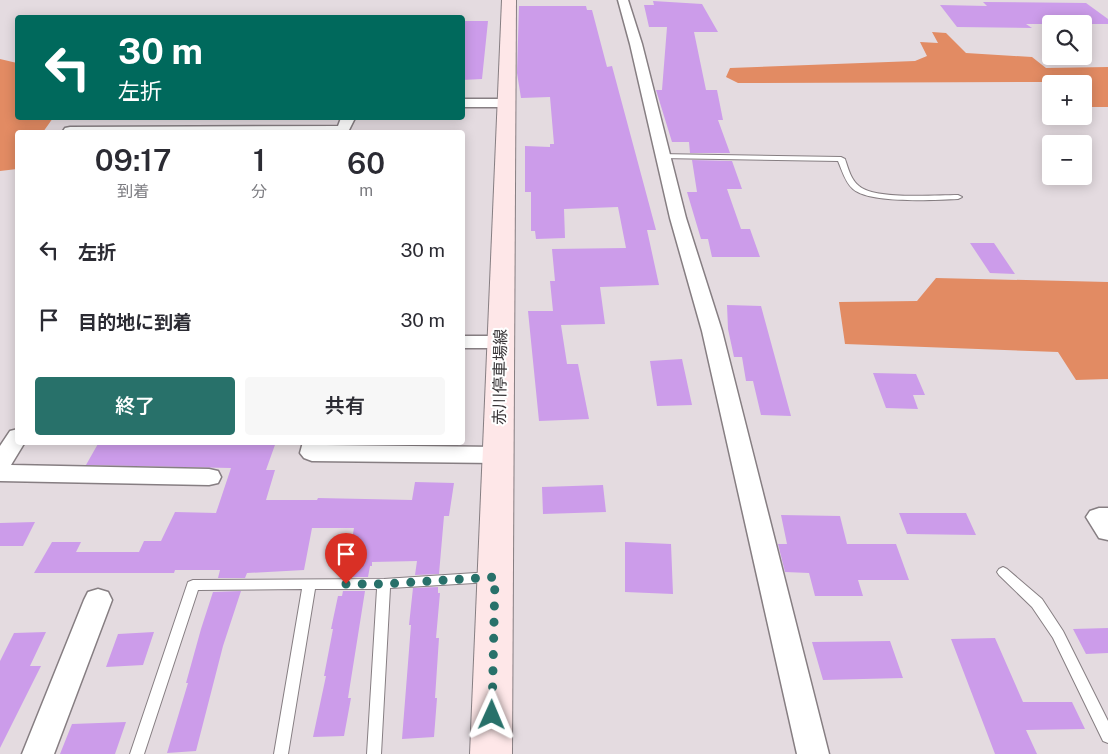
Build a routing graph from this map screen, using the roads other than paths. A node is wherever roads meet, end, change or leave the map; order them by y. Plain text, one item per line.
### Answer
1 (509, 0) edge
2 (623, 0) edge
3 (465, 103) edge
4 (507, 103) junction
5 (116, 120) edge
6 (109, 130) edge
7 (662, 156) junction
8 (958, 197) dead end
9 (465, 342) edge
10 (501, 342) junction
11 (15, 441) edge
12 (314, 445) edge
13 (498, 455) junction
14 (0, 464) edge
15 (0, 473) edge
16 (209, 476) dead end
17 (1108, 517) edge
18 (1108, 531) edge
19 (1003, 572) dead end
20 (495, 577) junction
21 (309, 584) junction
22 (384, 584) junction
23 (98, 600) dead end
24 (1108, 736) edge
25 (38, 754) edge
26 (138, 754) edge
27 (281, 754) edge
28 (374, 754) edge
29 (491, 754) edge
30 (813, 754) edge

1 - 4 main road, 赤川停車場線
2 - 7 street
3 - 4 street
4 - 10 main road, 赤川停車場線
5 - 6 street
7 - 8 lane
7 - 30 street
9 - 10 street
10 - 13 main road, 赤川停車場線
11 - 14 street
12 - 13 street
13 - 20 main road, 赤川停車場線
15 - 16 street
17 - 18 street
19 - 24 lane
20 - 22 lane
20 - 29 main road, 赤川停車場線
21 - 22 lane
21 - 26 lane
21 - 27 lane
22 - 28 lane
23 - 25 street

